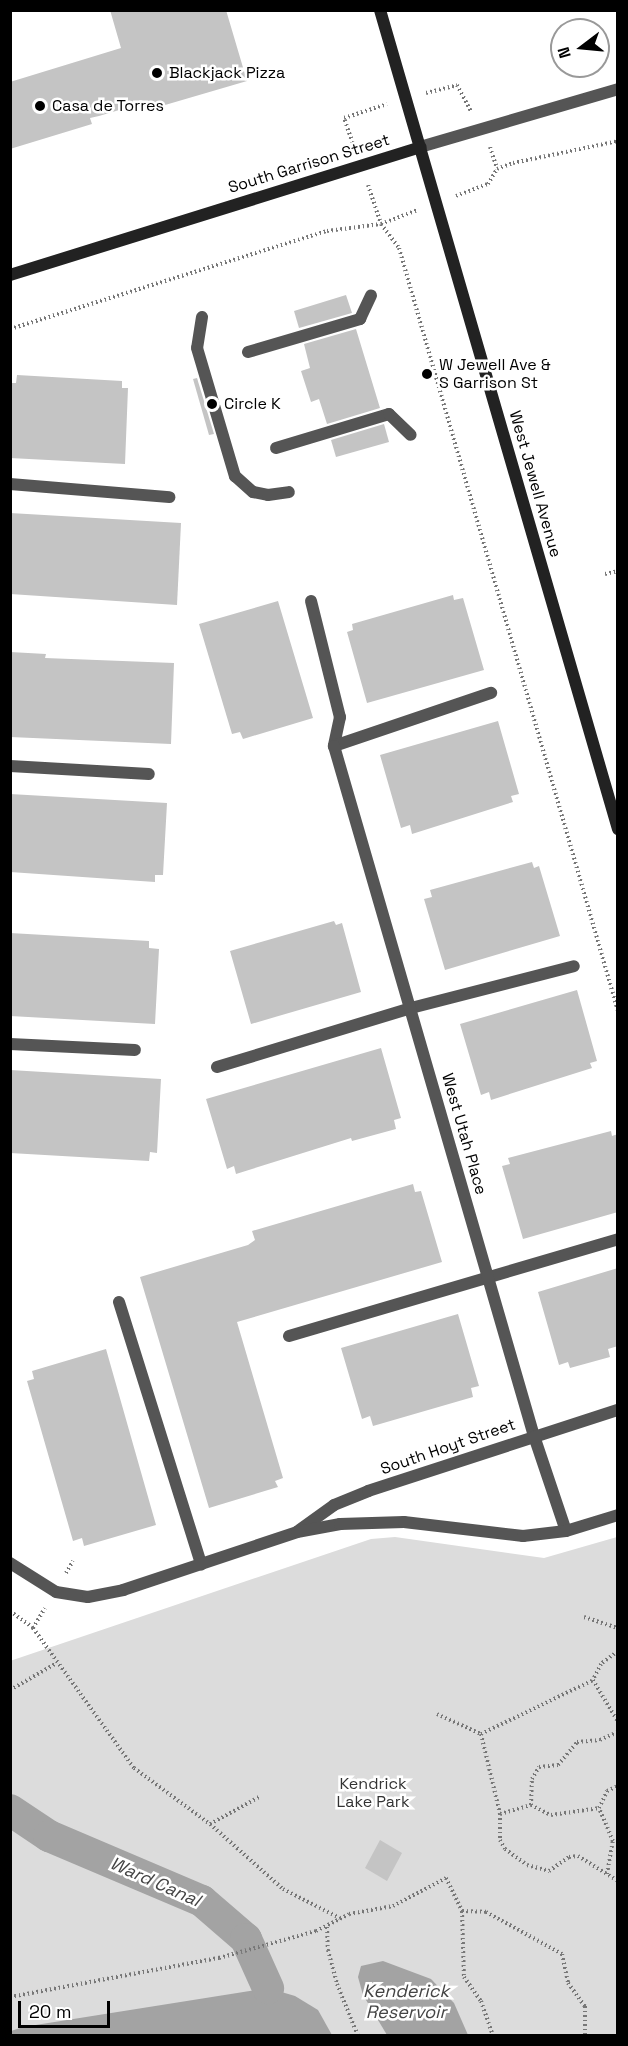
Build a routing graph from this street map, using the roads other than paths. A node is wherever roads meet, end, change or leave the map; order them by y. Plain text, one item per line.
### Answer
1 (380, 10) edge
2 (618, 89) edge
3 (420, 147) junction
4 (10, 275) edge
5 (371, 295) dead end
6 (202, 317) dead end
7 (248, 352) dead end
8 (411, 435) dead end
9 (276, 448) dead end
10 (10, 484) edge
11 (289, 492) dead end
12 (169, 497) dead end
13 (311, 601) dead end
14 (491, 693) dead end
15 (334, 746) junction
16 (10, 766) edge
17 (148, 774) dead end
18 (618, 829) edge
19 (574, 966) dead end
20 (411, 1008) junction
21 (10, 1044) edge
22 (135, 1050) dead end
23 (217, 1067) dead end
24 (618, 1239) edge
25 (488, 1277) junction
26 (119, 1302) dead end
27 (289, 1336) dead end
28 (618, 1410) edge
29 (534, 1436) junction
30 (618, 1515) edge
31 (566, 1531) junction
32 (297, 1532) junction
33 (12, 1564) edge
34 (201, 1564) junction

1 - 3 main road, West Jewell Avenue
2 - 3 street, South Garrison Street
3 - 4 main road, South Garrison Street
3 - 18 main road, West Jewell Avenue
5 - 7 street
6 - 11 street
8 - 9 street
10 - 12 street
13 - 15 street
14 - 15 street
15 - 20 street, West Utah Place
16 - 17 street
19 - 20 street
20 - 23 street
20 - 25 street, West Utah Place
21 - 22 street
24 - 25 street
25 - 27 street
25 - 29 street, West Utah Place
26 - 34 street
28 - 29 street, South Hoyt Street
29 - 31 street, West Utah Place
29 - 32 street, South Hoyt Street
30 - 31 street, South Hoyt Street
31 - 32 street, South Hoyt Street
32 - 34 street, South Hoyt Street
33 - 34 street, South Hoyt Street

